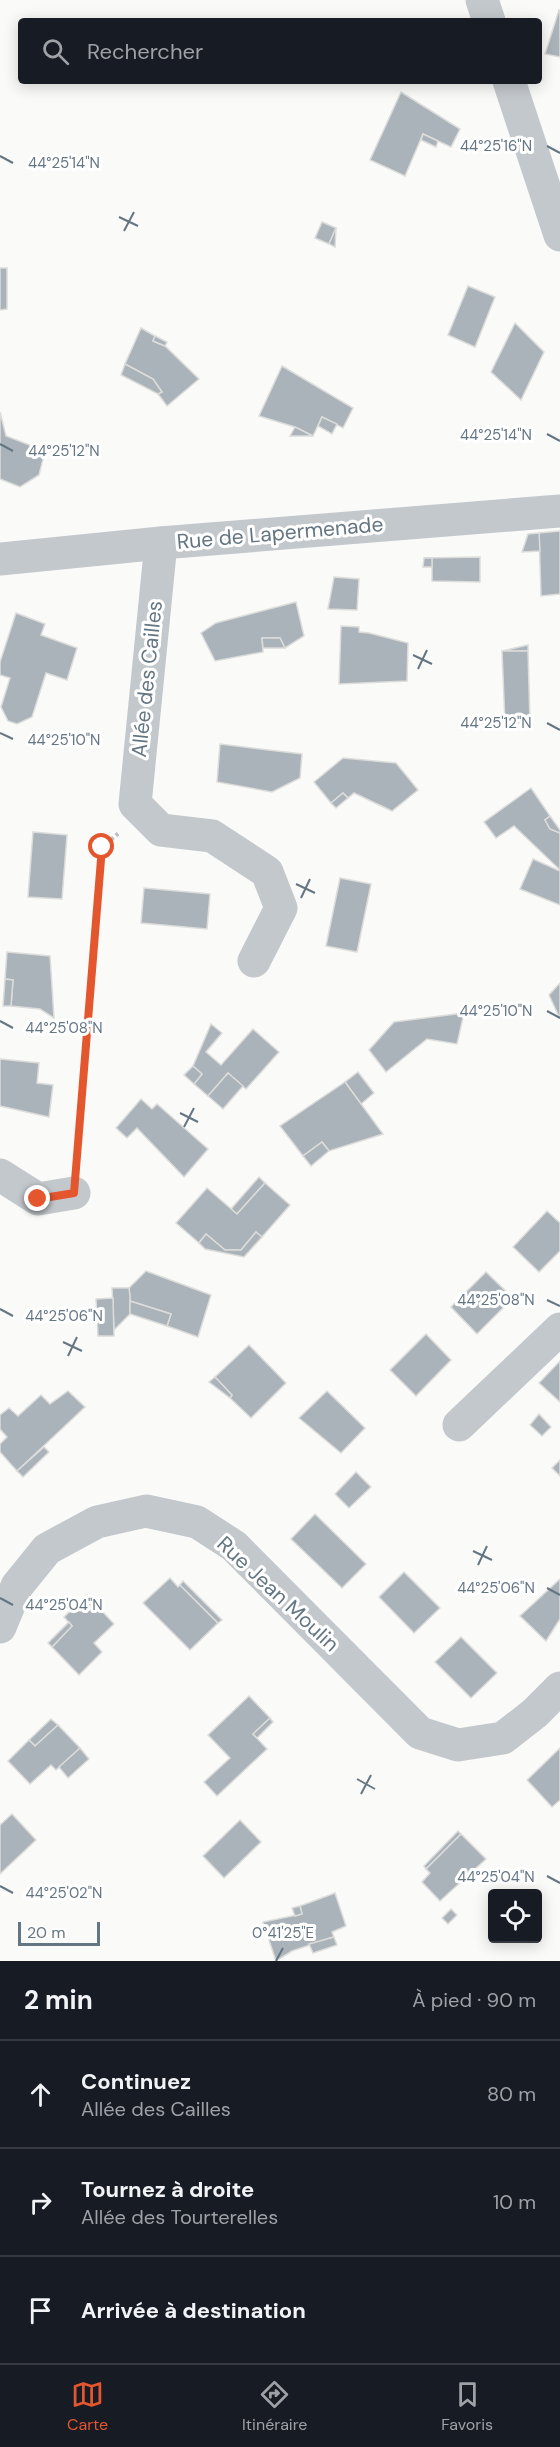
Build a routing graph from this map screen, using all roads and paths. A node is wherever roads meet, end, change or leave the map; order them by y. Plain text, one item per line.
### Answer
1 (482, 0) edge
2 (488, 18) edge
3 (510, 84) edge
4 (560, 235) edge
5 (560, 511) edge
6 (161, 543) junction
7 (0, 559) edge
8 (143, 812) junction
9 (254, 962) dead end
10 (0, 1175) edge
11 (74, 1193) joint
12 (560, 1329) edge
13 (459, 1425) dead end
14 (0, 1627) edge
15 (560, 1688) edge

1 - 2 street
3 - 4 street
5 - 6 street, Rue de Lapermenade
6 - 7 street, Rue de Lapermenade
6 - 8 street, Allée des Cailles
8 - 9 street
8 - 11 path
10 - 11 street
12 - 13 street
14 - 15 street, Rue Jean Moulin

